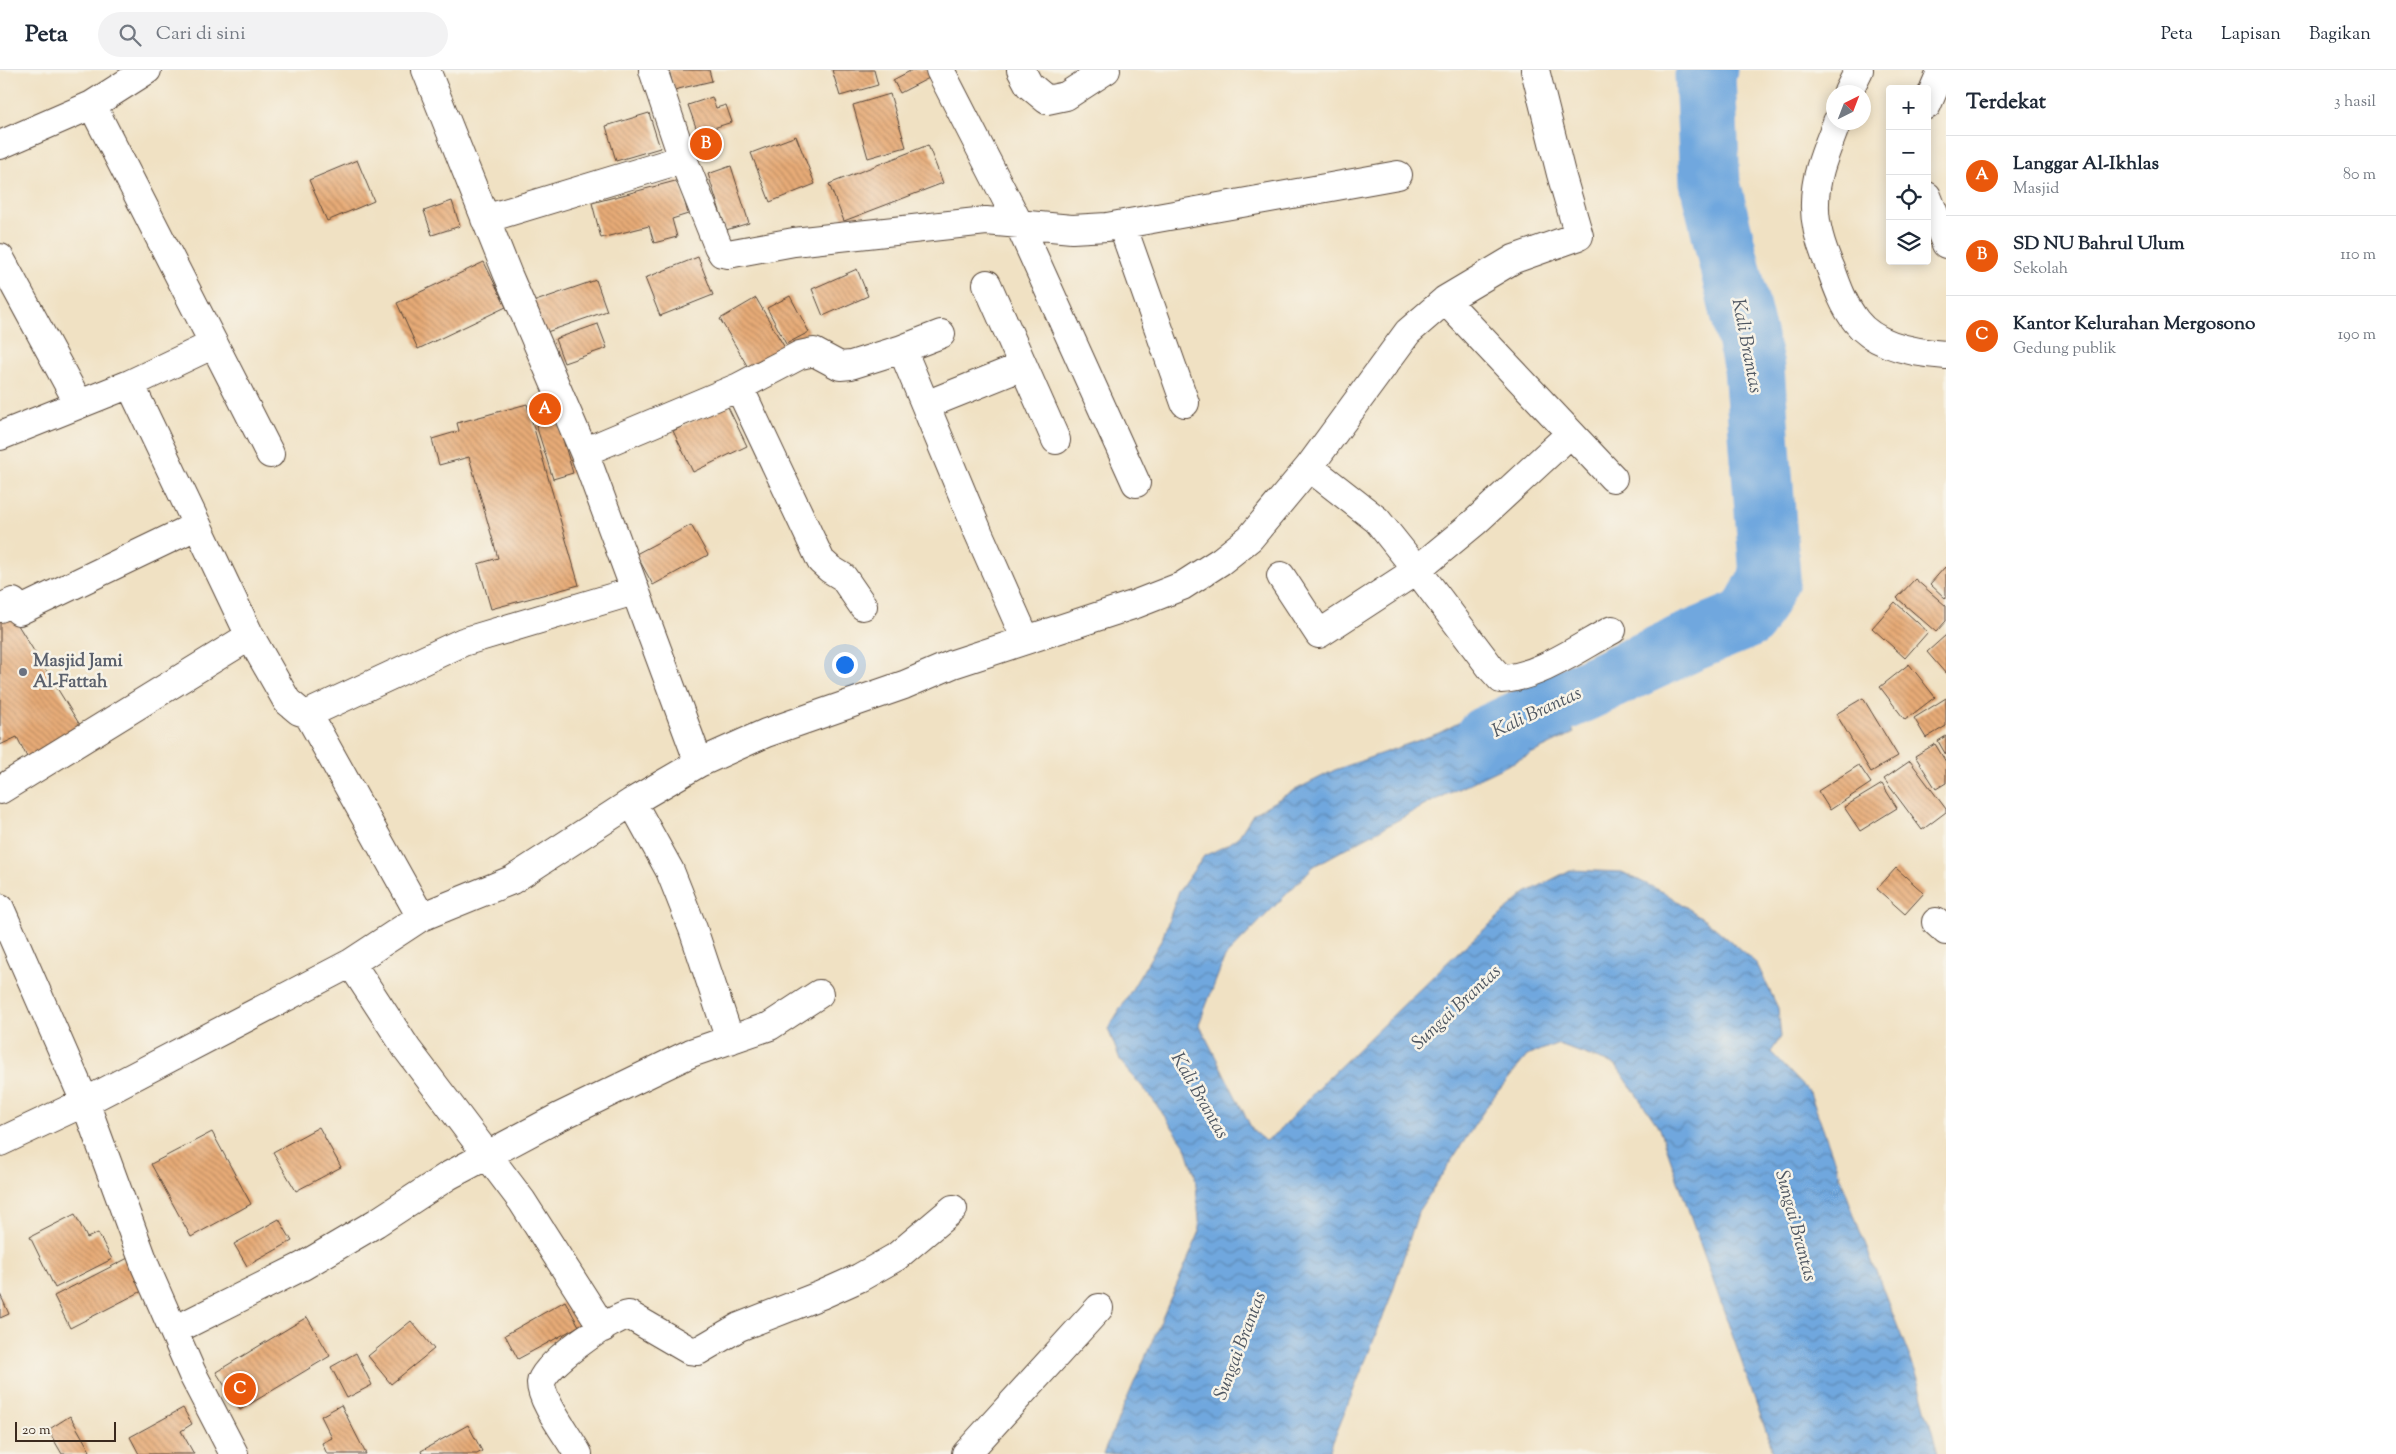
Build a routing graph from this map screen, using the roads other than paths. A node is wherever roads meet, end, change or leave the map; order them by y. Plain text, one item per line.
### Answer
1 (147, 70) edge
2 (426, 70) edge
3 (652, 70) edge
4 (940, 70) edge
5 (1021, 70) edge
6 (1535, 70) edge
7 (1859, 70) edge
8 (1942, 70) edge
9 (1093, 73) edge
10 (1852, 85) edge
11 (1931, 96) edge
12 (92, 106) junction
13 (1833, 130) edge
14 (0, 145) edge
15 (683, 159) junction
16 (1398, 175) dead end
17 (1931, 206) edge
18 (486, 218) junction
19 (1019, 224) junction
20 (1122, 224) junction
21 (1946, 244) edge
22 (0, 258) edge
23 (986, 284) dead end
24 (1445, 300) junction
25 (941, 334) dead end
26 (214, 344) junction
27 (902, 348) junction
28 (1946, 355) edge
29 (1023, 366) junction
30 (130, 384) junction
31 (739, 387) junction
32 (1185, 402) dead end
33 (80, 404) junction
34 (926, 405) junction
35 (1570, 434) junction
36 (0, 436) edge
37 (1056, 440) dead end
38 (584, 452) junction
39 (270, 454) dead end
40 (1309, 467) junction
41 (1613, 478) dead end
42 (1136, 483) dead end
43 (196, 526) junction
44 (1417, 570) junction
45 (1281, 576) dead end
46 (634, 592) junction
47 (863, 606) dead end
48 (9, 609) edge
49 (1612, 630) dead end
50 (250, 636) junction
51 (1026, 640) junction
52 (308, 714) junction
53 (699, 764) junction
54 (0, 790) edge
55 (632, 802) junction
56 (0, 908) edge
57 (421, 917) junction
58 (351, 963) junction
59 (819, 994) dead end
60 (730, 1040) junction
61 (85, 1102) junction
62 (0, 1142) edge
63 (489, 1155) junction
64 (953, 1209) dead end
65 (1099, 1308) dead end
66 (603, 1328) junction
67 (175, 1330) junction
68 (234, 1454) edge
69 (578, 1454) edge
70 (966, 1454) edge

1 - 12 street
2 - 18 street
3 - 15 street
4 - 19 street
5 - 9 street
6 - 24 street
7 - 10 street
8 - 11 street
12 - 14 street
12 - 26 street
13 - 28 street
15 - 18 street
15 - 19 street
16 - 20 street
17 - 21 street
18 - 38 street
19 - 20 street
19 - 42 street
20 - 32 street
22 - 33 street
23 - 29 street
24 - 35 street
24 - 40 street
25 - 27 street
26 - 30 street
26 - 39 street
27 - 31 street
27 - 34 street
29 - 34 street
29 - 37 street
30 - 33 street
30 - 43 street
31 - 38 street
31 - 47 street
33 - 36 street
34 - 51 street
35 - 41 street
35 - 44 street
38 - 46 street
40 - 44 street
40 - 51 street
43 - 48 street
43 - 50 street
44 - 45 street
44 - 49 street
46 - 52 street
46 - 53 street
50 - 52 street
50 - 54 street
51 - 53 street
52 - 57 street
53 - 55 street
55 - 57 street
55 - 60 street
56 - 61 street
57 - 58 street
58 - 61 street
58 - 63 street
59 - 60 street
60 - 63 street
61 - 62 street
61 - 67 street
63 - 66 street
63 - 67 street
64 - 66 street
65 - 70 street
66 - 69 street
67 - 68 street

